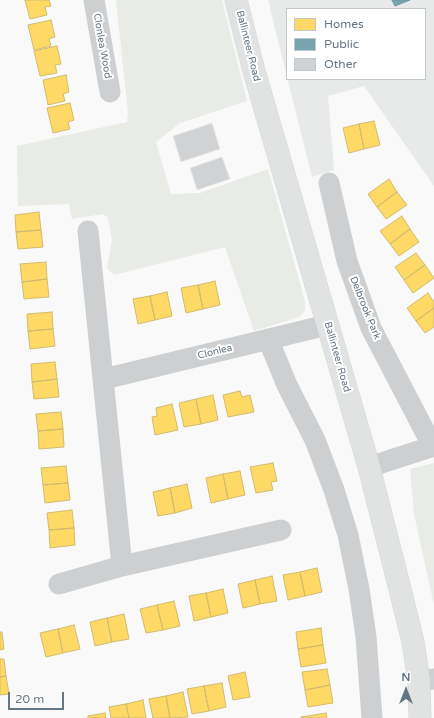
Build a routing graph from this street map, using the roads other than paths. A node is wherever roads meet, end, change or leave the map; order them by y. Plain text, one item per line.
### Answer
1 (94, 0) edge
2 (236, 0) edge
3 (110, 92) dead end
4 (330, 183) dead end
5 (88, 231) dead end
6 (327, 325) junction
7 (268, 339) junction
8 (104, 379) junction
9 (434, 446) edge
10 (369, 467) junction
11 (282, 530) dead end
12 (122, 566) junction
13 (59, 584) dead end
14 (426, 680) edge
15 (372, 718) edge
16 (420, 718) edge

1 - 3 street, Clonlea Wood
2 - 6 main road, Ballinteer Road
4 - 9 street, Delbrook Park
5 - 8 street
6 - 7 street, Clonlea
6 - 10 main road, Ballinteer Road
7 - 8 street, Clonlea
7 - 15 street
8 - 12 street
9 - 10 street, Delbrook Park
10 - 14 main road, Ballinteer Road
11 - 12 street
12 - 13 street
14 - 16 main road, Ballinteer Road

